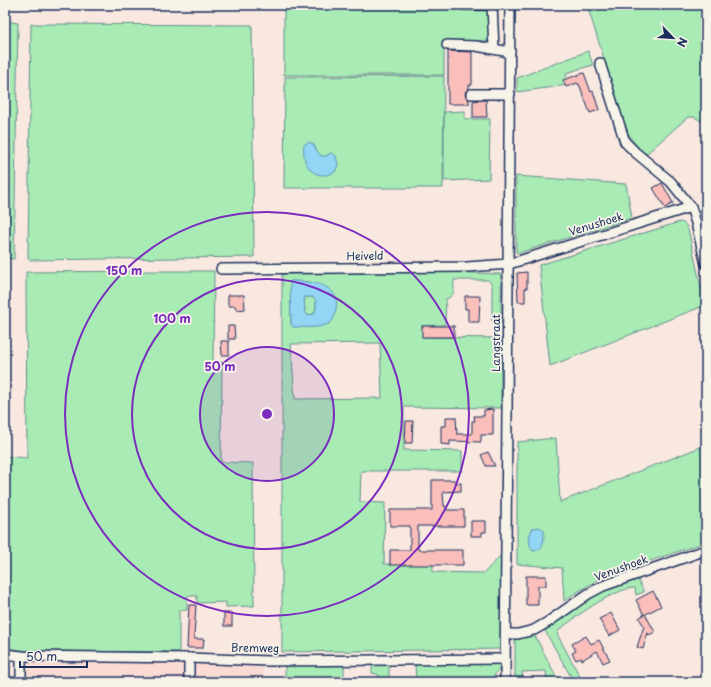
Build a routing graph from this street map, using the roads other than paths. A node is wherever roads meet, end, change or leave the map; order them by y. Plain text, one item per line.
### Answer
1 (464, 5) edge
2 (510, 5) edge
3 (447, 45) dead end
4 (494, 49) junction
5 (510, 52) junction
6 (600, 63) dead end
7 (471, 94) dead end
8 (510, 94) junction
9 (691, 207) junction
10 (509, 264) junction
11 (706, 264) edge
12 (221, 269) dead end
13 (706, 550) edge
14 (506, 634) junction
15 (5, 654) edge
16 (21, 656) junction
17 (189, 658) junction
18 (505, 659) junction
19 (21, 682) edge
20 (189, 682) edge
21 (505, 682) edge

1 - 4 street
2 - 5 street, Langstraat
3 - 4 street
4 - 5 street
5 - 8 street, Langstraat
6 - 9 street
7 - 8 street
8 - 10 street, Langstraat
9 - 10 street, Venushoek
9 - 11 street
10 - 12 street, Heiveld
10 - 14 street, Langstraat
13 - 14 street, Venushoek
14 - 18 street, Langstraat
15 - 16 street, Bremweg
16 - 17 street, Bremweg
16 - 19 street
17 - 18 street, Bremweg
17 - 20 street
18 - 21 street, Langstraat

